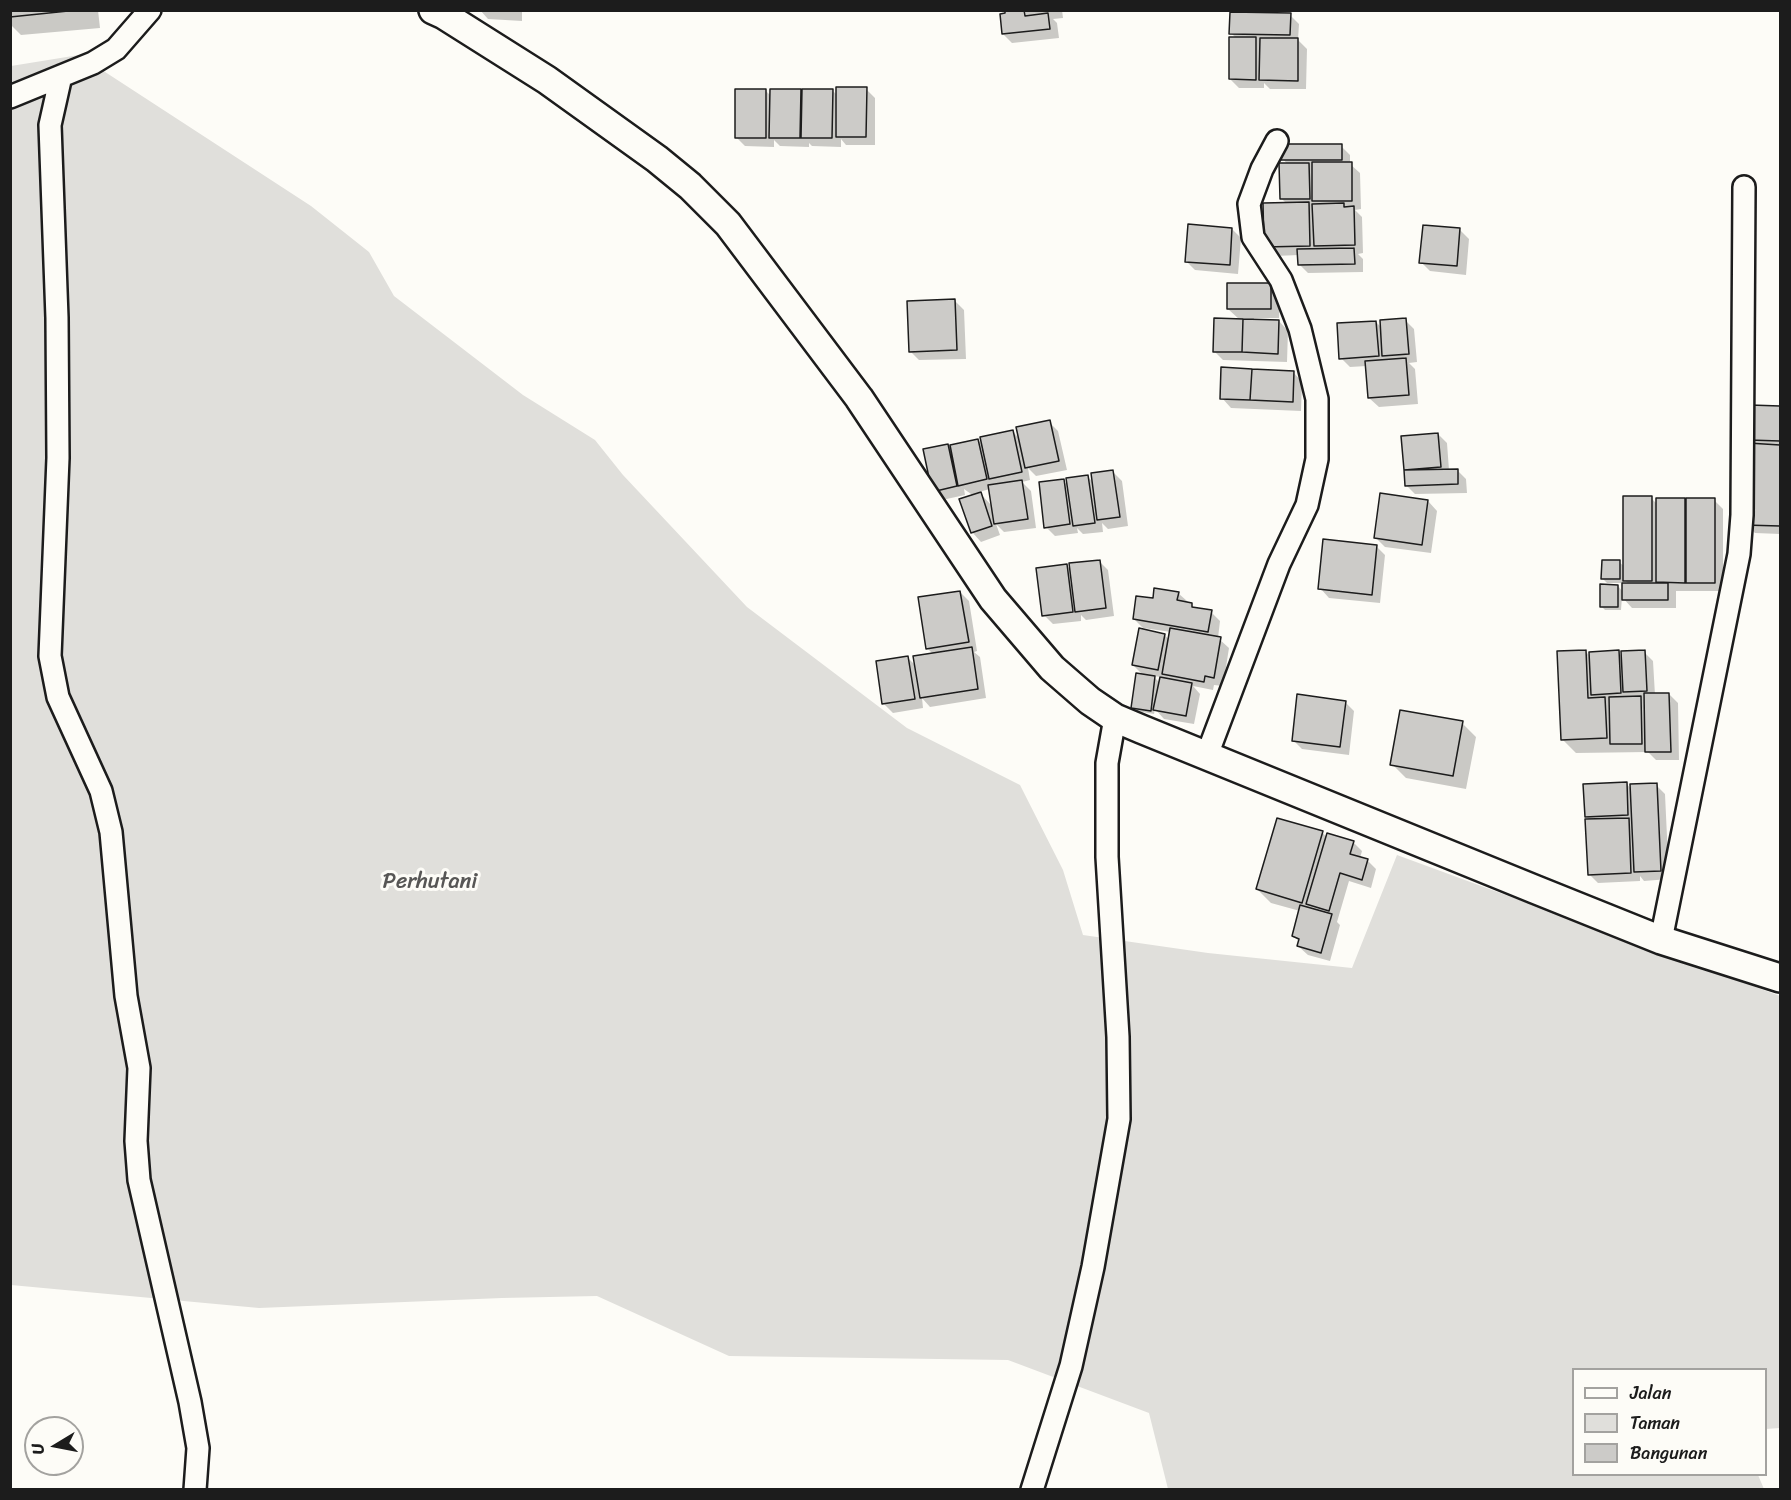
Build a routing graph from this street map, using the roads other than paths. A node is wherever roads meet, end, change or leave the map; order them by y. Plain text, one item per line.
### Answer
1 (150, 10) edge
2 (441, 12) edge
3 (61, 76) junction
4 (10, 98) edge
5 (1277, 141) dead end
6 (1744, 187) dead end
7 (1115, 718) junction
8 (1207, 754) junction
9 (1661, 940) junction
10 (1780, 978) edge
11 (195, 1490) edge
12 (1032, 1490) edge

1 - 3 street
2 - 7 street
3 - 4 street
3 - 11 street
5 - 8 street
6 - 9 street
7 - 8 street
7 - 12 street
8 - 9 street
9 - 10 street

